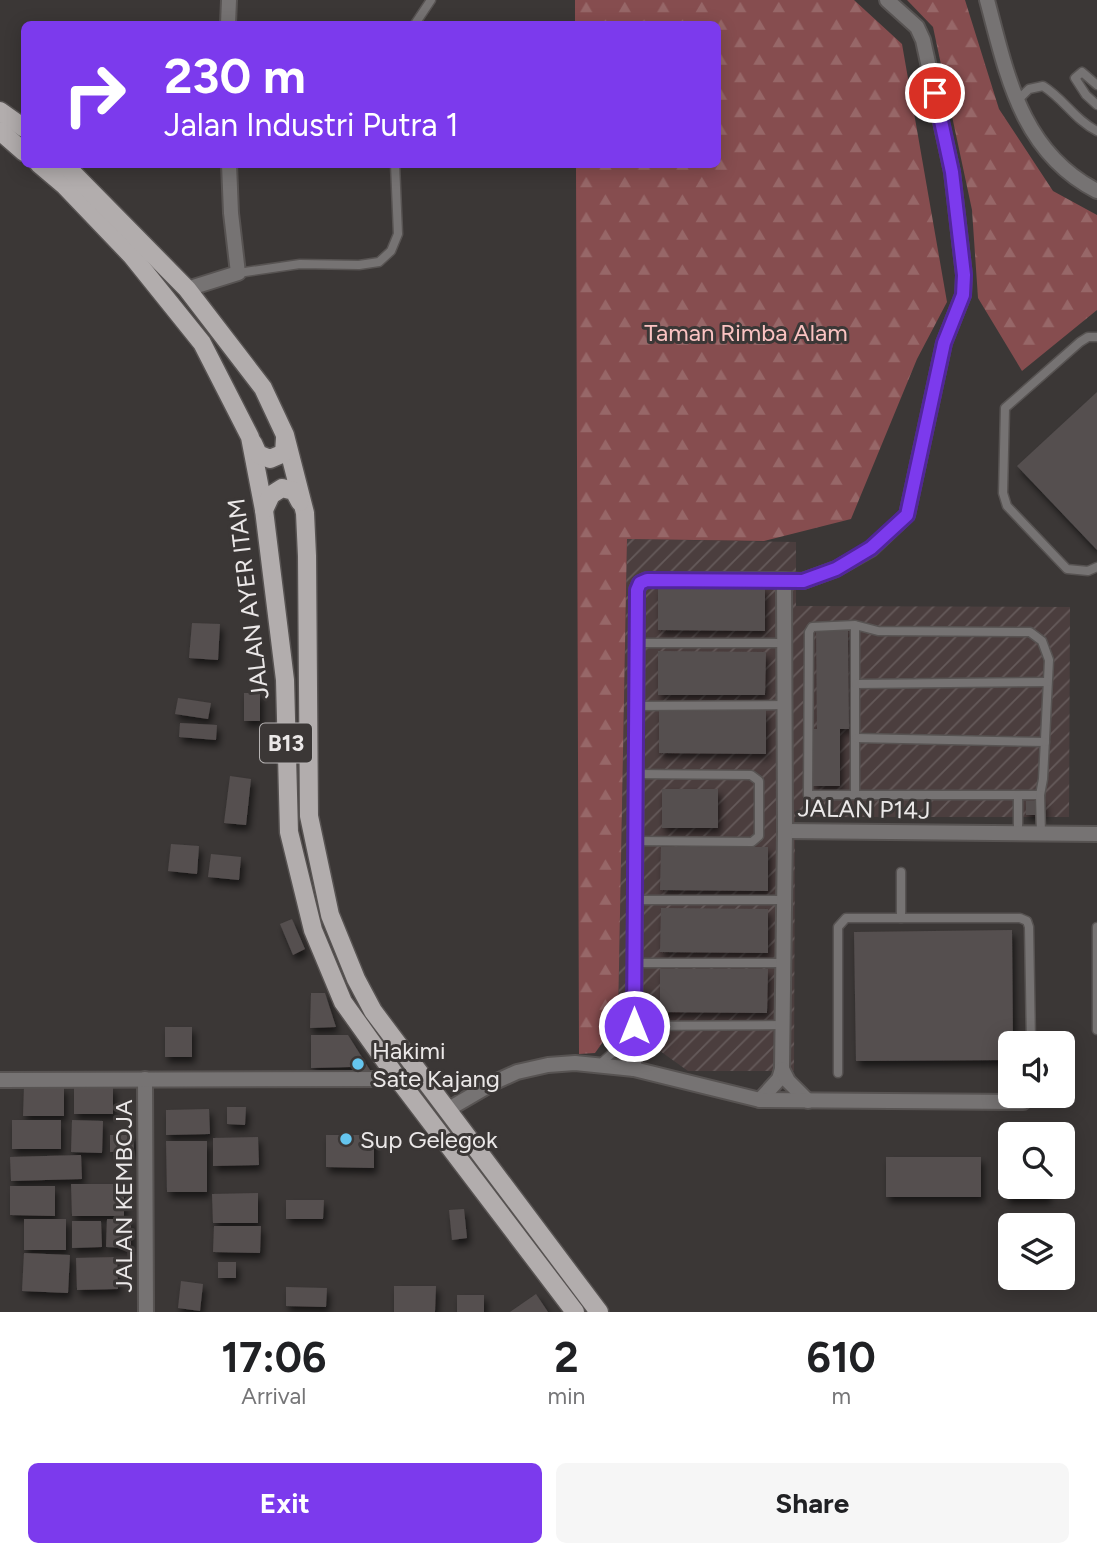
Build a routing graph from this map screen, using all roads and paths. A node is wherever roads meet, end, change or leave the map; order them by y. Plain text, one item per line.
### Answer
1 (229, 0) edge
2 (431, 0) edge
3 (887, 0) edge
4 (987, 0) edge
5 (228, 21) edge
6 (417, 21) edge
7 (1097, 85) edge
8 (1016, 102) junction
9 (1097, 105) edge
10 (0, 111) edge
11 (21, 126) edge
12 (0, 131) edge
13 (1097, 131) edge
14 (21, 149) edge
15 (44, 168) edge
16 (68, 168) edge
17 (229, 168) edge
18 (395, 168) edge
19 (1097, 191) edge
20 (238, 273) junction
21 (187, 289) junction
22 (1097, 337) edge
23 (285, 435) junction
24 (250, 437) junction
25 (264, 510) junction
26 (305, 513) junction
27 (1097, 567) edge
28 (784, 580) junction
29 (856, 625) junction
30 (637, 643) junction
31 (784, 643) junction
32 (1047, 682) junction
33 (856, 684) junction
34 (784, 705) junction
35 (636, 706) junction
36 (856, 738) junction
37 (1045, 742) junction
38 (636, 774) junction
39 (856, 795) junction
40 (1018, 795) junction
41 (1040, 795) junction
42 (785, 831) junction
43 (1018, 833) junction
44 (1041, 834) junction
45 (1097, 834) edge
46 (636, 841) junction
47 (901, 872) dead end
48 (635, 900) junction
49 (784, 900) junction
50 (901, 918) junction
51 (1097, 927) edge
52 (635, 963) junction
53 (784, 963) junction
54 (783, 1025) junction
55 (634, 1026) junction
56 (1097, 1030) edge
57 (1031, 1031) edge
58 (600, 1064) junction
59 (634, 1069) junction
60 (782, 1069) junction
61 (838, 1073) dead end
62 (145, 1079) junction
63 (398, 1079) junction
64 (0, 1080) edge
65 (998, 1099) edge
66 (760, 1100) junction
67 (808, 1101) junction
68 (447, 1110) junction
69 (146, 1312) edge
70 (575, 1312) edge
71 (599, 1312) edge

1 - 5 street
2 - 6 lane
3 - 28 street
4 - 8 street
7 - 9 lane
8 - 13 lane
8 - 19 street
10 - 11 main road
12 - 14 main road
15 - 24 main road, JALAN AYER ITAM / B13
16 - 21 main road, B13
17 - 20 street
18 - 20 lane
20 - 21 street
21 - 23 main road, B13
22 - 27 lane
23 - 24 main road
23 - 26 main road, B13
24 - 25 main road, JALAN AYER ITAM / B13
25 - 26 main road
25 - 63 main road, JALAN AYER ITAM / B13
26 - 68 main road, B13
28 - 30 street
28 - 31 street
29 - 32 lane
29 - 33 lane
29 - 39 lane
30 - 31 lane
30 - 35 street
31 - 34 street
32 - 33 lane
32 - 37 lane
33 - 36 lane
34 - 35 lane
34 - 42 street
35 - 38 street
36 - 37 lane
36 - 39 lane
37 - 41 lane
38 - 46 street
38 - 46 lane
39 - 40 lane
40 - 41 lane
40 - 43 lane
41 - 44 lane
42 - 43 street, JALAN P14J
42 - 49 street, JALAN P14J
43 - 44 street, JALAN P14J
44 - 45 street, JALAN P14J
46 - 48 street
47 - 50 lane
48 - 49 lane
48 - 52 street
49 - 53 street, JALAN P14J
50 - 57 lane
50 - 61 lane
51 - 56 lane
52 - 53 lane
52 - 55 street
53 - 54 street, JALAN P14J
54 - 55 lane
54 - 60 street, JALAN P14J
55 - 58 lane
55 - 59 street
58 - 59 street
58 - 68 street
59 - 66 street
60 - 66 street
60 - 67 street
62 - 63 street, JALAN KEMBOJA
62 - 64 street, JALAN KEMBOJA
62 - 69 street, JALAN KEMBOJA
63 - 70 main road, JALAN AYER ITAM / B13
65 - 67 street
66 - 67 street
68 - 71 main road, B13

